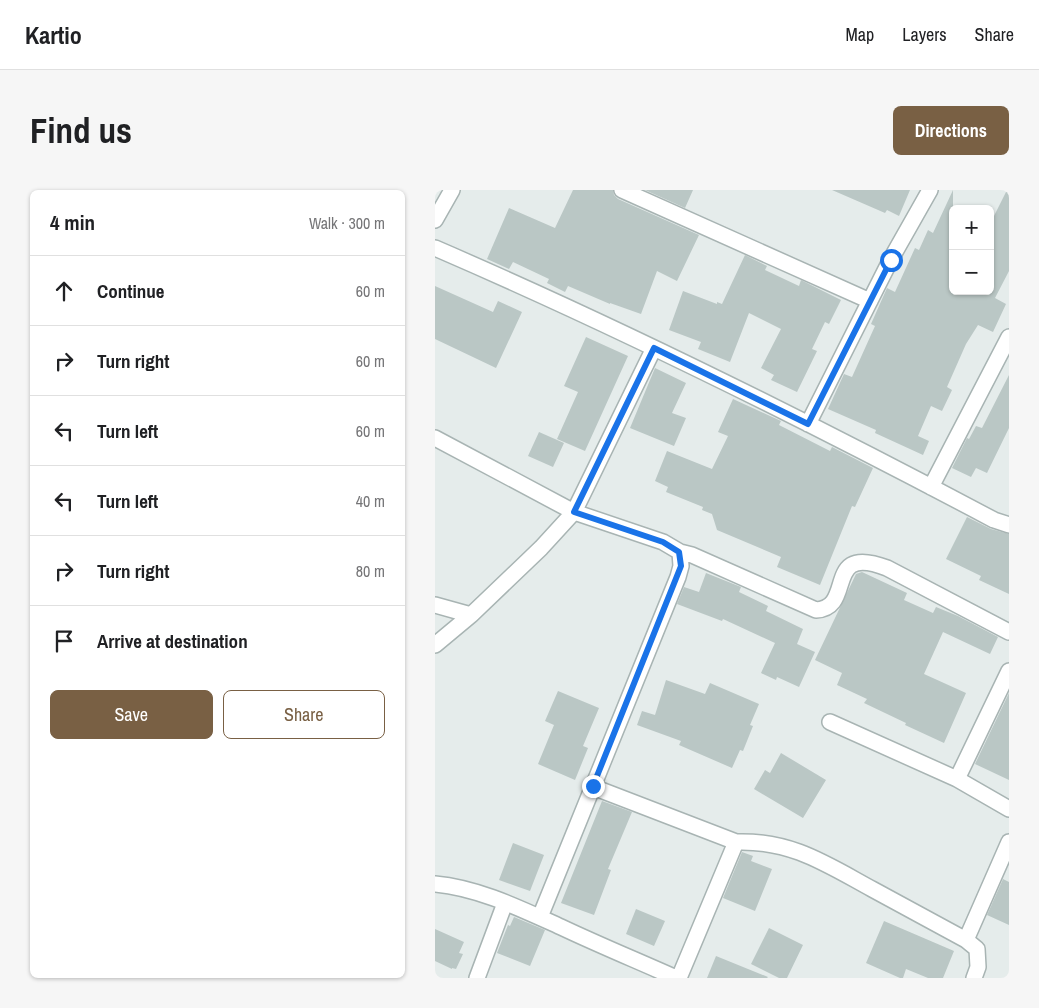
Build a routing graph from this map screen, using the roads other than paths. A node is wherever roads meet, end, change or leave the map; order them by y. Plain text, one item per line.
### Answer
1 (452, 190) edge
2 (622, 190) edge
3 (930, 190) edge
4 (435, 220) edge
5 (435, 248) edge
6 (871, 301) junction
7 (1009, 337) edge
8 (654, 348) junction
9 (808, 424) junction
10 (435, 438) edge
11 (931, 487) junction
12 (574, 512) junction
13 (1009, 525) edge
14 (679, 552) junction
15 (435, 605) edge
16 (471, 615) junction
17 (1009, 632) edge
18 (435, 645) edge
19 (1009, 671) edge
20 (830, 722) dead end
21 (957, 779) junction
22 (593, 786) junction
23 (1009, 809) edge
24 (736, 842) junction
25 (1009, 842) edge
26 (435, 884) edge
27 (505, 903) junction
28 (540, 917) junction
29 (966, 940) junction
30 (477, 978) edge
31 (678, 978) edge
32 (974, 978) edge

1 - 4 street
2 - 6 street
3 - 6 street
5 - 8 street
6 - 9 street
7 - 11 street
8 - 9 street
8 - 12 street
9 - 11 street
10 - 12 street
11 - 13 street
12 - 14 street
12 - 16 street
14 - 17 street
14 - 22 street
15 - 16 street
16 - 18 street
19 - 21 street
20 - 21 street
21 - 23 street
22 - 24 street
22 - 28 street
24 - 29 street
24 - 31 street
25 - 29 street
26 - 27 street
27 - 28 street
27 - 30 street
28 - 31 street
29 - 32 street

